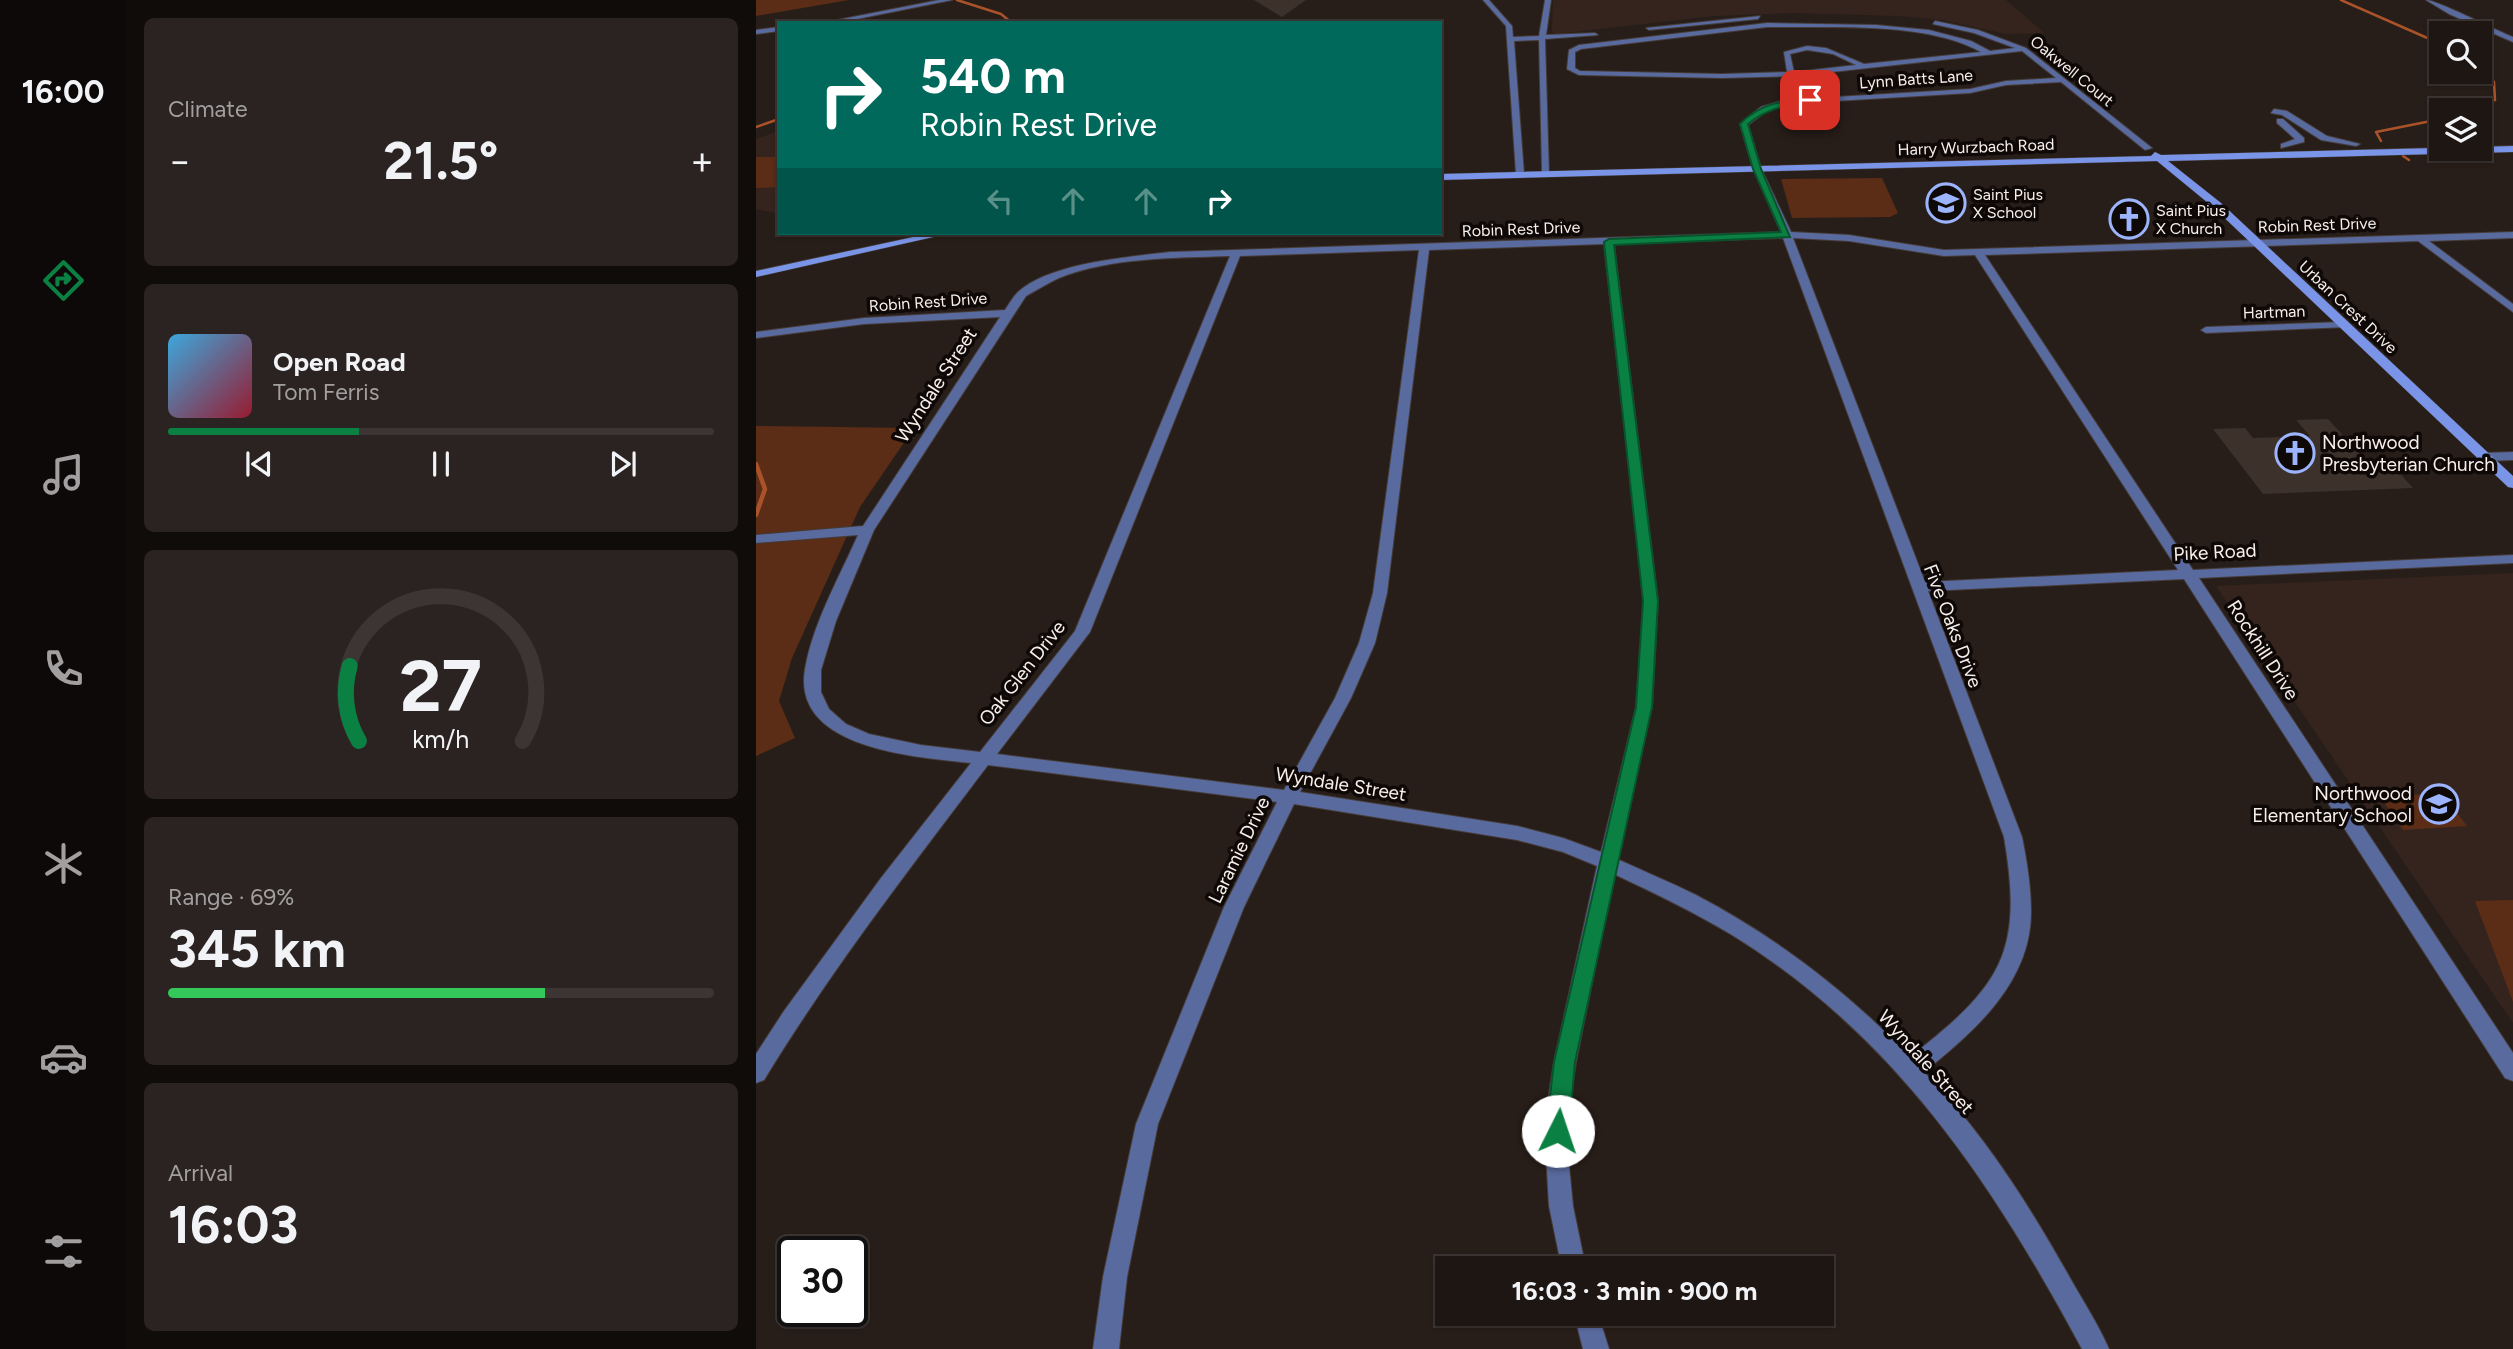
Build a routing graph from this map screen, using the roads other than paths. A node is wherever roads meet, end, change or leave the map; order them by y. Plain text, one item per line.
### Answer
1 (949, 0) edge
2 (1486, 0) edge
3 (1548, 0) edge
4 (2429, 0) edge
5 (2451, 13) junction
6 (1722, 18) junction
7 (1899, 19) dead end
8 (835, 21) edge
9 (1925, 22) dead end
10 (777, 29) edge
11 (1642, 29) dead end
12 (1735, 29) junction
13 (756, 32) edge
14 (1602, 34) dead end
15 (2513, 34) edge
16 (1542, 38) junction
17 (1510, 39) junction
18 (2513, 40) edge
19 (2024, 49) junction
20 (1816, 50) junction
21 (1987, 52) junction
22 (1862, 66) junction
23 (1824, 70) junction
24 (1791, 74) junction
25 (2059, 79) junction
26 (2286, 126) junction
27 (2304, 126) junction
28 (2513, 140) edge
29 (2492, 141) edge
30 (2429, 142) edge
31 (2356, 144) junction
32 (2284, 146) junction
33 (2513, 149) edge
34 (2153, 153) junction
35 (1755, 164) junction
36 (1442, 169) edge
37 (1520, 169) junction
38 (1546, 169) junction
39 (1442, 177) edge
40 (897, 235) edge
41 (928, 235) edge
42 (1787, 235) junction
43 (2513, 235) edge
44 (2420, 237) junction
45 (1609, 242) junction
46 (2257, 243) junction
47 (1424, 248) junction
48 (1237, 252) junction
49 (1978, 252) junction
50 (756, 265) edge
51 (756, 274) edge
52 (2513, 309) edge
53 (1008, 313) junction
54 (2344, 325) junction
55 (2206, 330) dead end
56 (756, 335) edge
57 (2513, 456) edge
58 (2483, 457) junction
59 (2513, 484) edge
60 (867, 530) junction
61 (756, 539) edge
62 (2513, 559) edge
63 (2187, 572) junction
64 (1918, 587) junction
65 (982, 759) junction
66 (1289, 796) junction
67 (1607, 863) junction
68 (1909, 1071) junction
69 (2513, 1072) edge
70 (756, 1073) edge
71 (1572, 1256) edge
72 (1589, 1326) edge
73 (1106, 1349) edge
74 (1596, 1349) edge
75 (2096, 1349) edge

1 - 8 street
2 - 17 street
3 - 16 street
4 - 5 street
5 - 15 street
5 - 18 street
6 - 7 street
6 - 11 street
6 - 12 street
9 - 19 street, Oakwell Court
10 - 13 street
12 - 21 street
12 - 24 street
14 - 16 street
16 - 17 street
16 - 38 street
17 - 37 street
19 - 21 street
19 - 25 street, Oakwell Court
20 - 22 street
20 - 23 street
20 - 24 street
21 - 22 street
22 - 23 street
23 - 24 street
25 - 34 street, Oakwell Court
25 - 35 street, Lynn Batts Lane
26 - 27 street
26 - 27 street
26 - 32 street
27 - 31 street
28 - 29 main road
30 - 31 main road, Harry Wurzbach Road
31 - 32 main road, Harry Wurzbach Road
32 - 34 main road, Harry Wurzbach Road
33 - 34 main road, Harry Wurzbach Road
34 - 35 main road, Harry Wurzbach Road
34 - 46 main road, Urban Crest Drive
35 - 38 main road, Harry Wurzbach Road
35 - 42 street, Five Oaks Drive
36 - 37 main road, Harry Wurzbach Road
37 - 38 main road, Harry Wurzbach Road
37 - 39 main road, Harry Wurzbach Road
40 - 50 main road
41 - 51 main road
42 - 45 street, Robin Rest Drive
42 - 49 street, Robin Rest Drive
42 - 64 street, Five Oaks Drive
43 - 44 street, Robin Rest Drive
44 - 46 street, Robin Rest Drive
44 - 52 street
45 - 47 street, Robin Rest Drive
45 - 67 street
46 - 49 street, Robin Rest Drive
46 - 54 main road, Urban Crest Drive
47 - 48 street, Robin Rest Drive
47 - 66 street, Laramie Drive
48 - 53 street, Robin Rest Drive
48 - 65 street, Oak Glen Drive
49 - 63 street, Rockhill Drive
53 - 56 street, Robin Rest Drive
53 - 60 street, Wyndale Street
54 - 55 street, Hartman
54 - 58 main road, Urban Crest Drive
57 - 58 street
58 - 59 main road, Urban Crest Drive
60 - 61 street
60 - 65 street, Wyndale Street
62 - 63 street, Pike Road
63 - 64 street, Pike Road
63 - 69 street, Rockhill Drive
64 - 68 street, Five Oaks Drive
65 - 66 street, Wyndale Street
65 - 70 street, Oak Glen Drive
66 - 67 street, Wyndale Street
66 - 73 street, Laramie Drive
67 - 68 street, Wyndale Street
67 - 71 street
68 - 75 street, Wyndale Street
72 - 74 street

